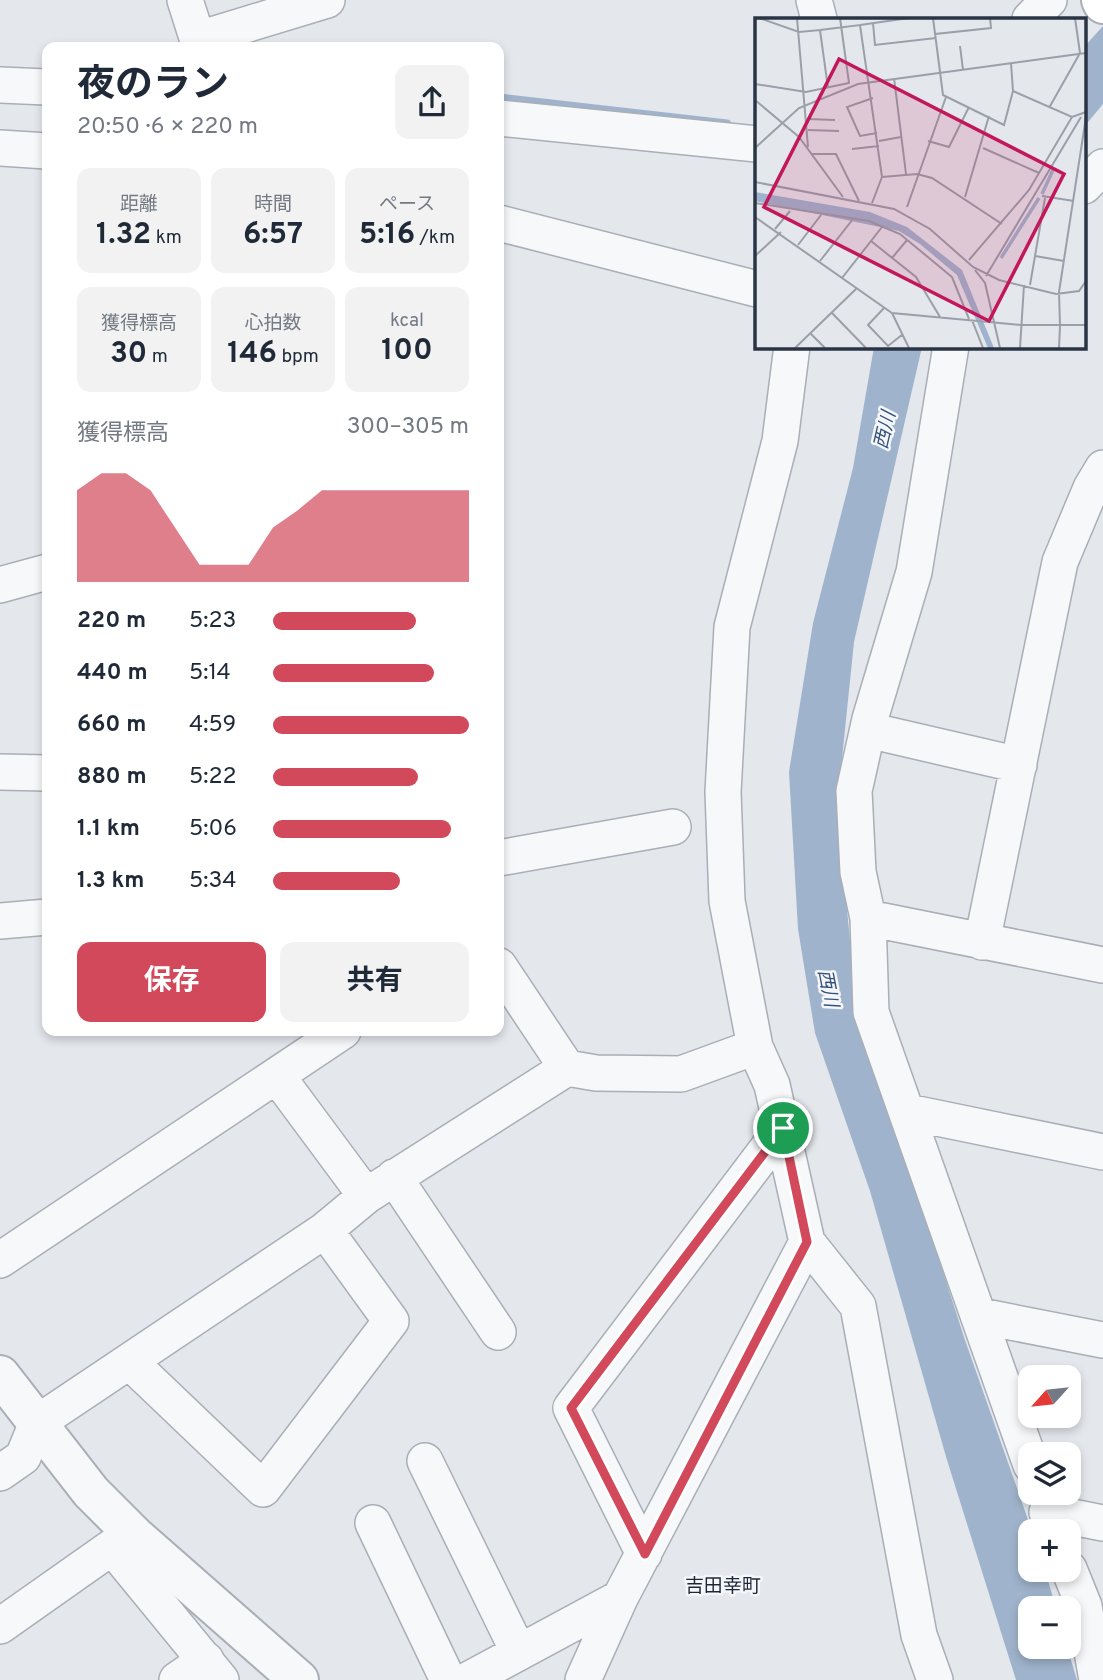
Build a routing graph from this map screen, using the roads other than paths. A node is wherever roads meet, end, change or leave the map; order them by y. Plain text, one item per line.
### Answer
1 (185, 0) edge
2 (327, 0) edge
3 (814, 0) edge
4 (1049, 0) edge
5 (819, 18) edge
6 (1031, 18) edge
7 (199, 42) edge
8 (202, 42) edge
9 (0, 85) edge
10 (42, 87) edge
11 (504, 119) edge
12 (755, 145) edge
13 (0, 148) edge
14 (42, 151) edge
15 (1103, 167) edge
16 (1086, 184) edge
17 (504, 224) edge
18 (755, 288) edge
19 (792, 348) edge
20 (951, 348) edge
21 (1103, 468) edge
22 (42, 573) edge
23 (0, 585) edge
24 (868, 730) junction
25 (1018, 765) junction
26 (0, 772) edge
27 (42, 773) edge
28 (673, 827) dead end
29 (504, 857) edge
30 (42, 917) edge
31 (868, 918) junction
32 (0, 921) edge
33 (982, 942) junction
34 (1103, 965) edge
35 (504, 974) edge
36 (336, 1036) edge
37 (755, 1047) junction
38 (567, 1069) junction
39 (276, 1076) junction
40 (908, 1112) junction
41 (783, 1128) junction
42 (1103, 1152) edge
43 (394, 1177) junction
44 (366, 1196) junction
45 (325, 1230) junction
46 (807, 1242) junction
47 (0, 1260) edge
48 (980, 1317) junction
49 (498, 1332) dead end
50 (1103, 1340) edge
51 (131, 1363) junction
52 (0, 1375) edge
53 (37, 1423) junction
54 (1023, 1442) edge
55 (425, 1461) dead end
56 (0, 1473) edge
57 (1047, 1512) edge
58 (373, 1523) dead end
59 (1103, 1523) edge
60 (124, 1541) junction
61 (645, 1554) junction
62 (1074, 1582) edge
63 (620, 1598) junction
64 (0, 1626) edge
65 (518, 1651) junction
66 (214, 1670) edge
67 (177, 1680) edge
68 (299, 1680) edge
69 (447, 1680) edge
70 (468, 1680) edge
71 (583, 1680) edge
72 (935, 1680) edge
73 (1097, 1680) edge

1 - 7 street
2 - 8 street
3 - 5 street
4 - 6 street
9 - 10 street
11 - 12 street
13 - 14 street
15 - 16 street
17 - 18 street
19 - 37 street
20 - 24 street
21 - 25 street
22 - 23 street
24 - 25 street
24 - 31 street
25 - 33 street
26 - 27 street
28 - 29 street
30 - 32 street
31 - 33 street
31 - 40 street
33 - 34 street
35 - 38 street
36 - 39 street
37 - 38 street
37 - 41 street
38 - 43 street
39 - 44 street
39 - 47 street
40 - 42 street
40 - 48 street
41 - 46 street
41 - 61 street
43 - 44 street
43 - 49 street
44 - 45 street
45 - 51 street
45 - 51 street
46 - 61 street
46 - 72 street
48 - 50 street
48 - 54 street
51 - 53 street
52 - 53 street
53 - 56 street
53 - 60 street
55 - 65 street
57 - 59 street
58 - 69 street
60 - 64 street
60 - 66 street
60 - 68 street
61 - 63 street
62 - 73 street
63 - 65 street
63 - 71 street
65 - 70 street
66 - 67 street

